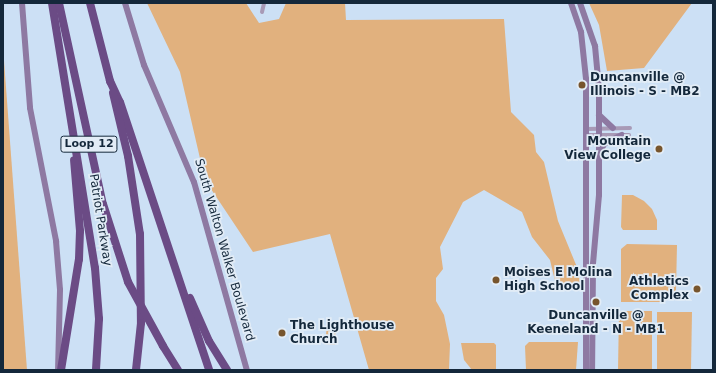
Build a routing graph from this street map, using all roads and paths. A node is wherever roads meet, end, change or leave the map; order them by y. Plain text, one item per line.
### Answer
1 (22, 3) edge
2 (52, 3) edge
3 (59, 3) edge
4 (90, 3) edge
5 (125, 3) edge
6 (264, 3) edge
7 (571, 3) edge
8 (580, 3) edge
9 (262, 12) dead end
10 (597, 54) junction
11 (585, 56) junction
12 (110, 81) junction
13 (599, 115) junction
14 (613, 128) junction
15 (630, 128) dead end
16 (586, 132) junction
17 (599, 132) junction
18 (622, 135) junction
19 (629, 135) dead end
20 (75, 143) junction
21 (599, 154) junction
22 (161, 225) junction
23 (59, 370) edge
24 (96, 370) edge
25 (136, 370) edge
26 (178, 370) edge
27 (209, 370) edge
28 (227, 370) edge
29 (247, 370) edge
30 (586, 370) edge
31 (592, 370) edge

1 - 23 main road
2 - 20 highway, Patriot Parkway
3 - 26 highway, Loop 12, bridge
4 - 12 highway, Loop 12
5 - 29 main road, South Walton Walker Boulevard
6 - 9 street
7 - 11 main road
8 - 10 main road
10 - 11 main road
10 - 13 main road
11 - 16 main road
12 - 22 highway, Loop 12
12 - 25 highway
13 - 14 main road
13 - 17 main road
14 - 15 street
14 - 17 street
16 - 17 street
16 - 30 main road
17 - 18 street
17 - 21 main road
18 - 19 street
18 - 21 main road
20 - 23 highway
20 - 24 highway, Patriot Parkway
21 - 31 main road
22 - 27 highway, Loop 12
22 - 28 highway

